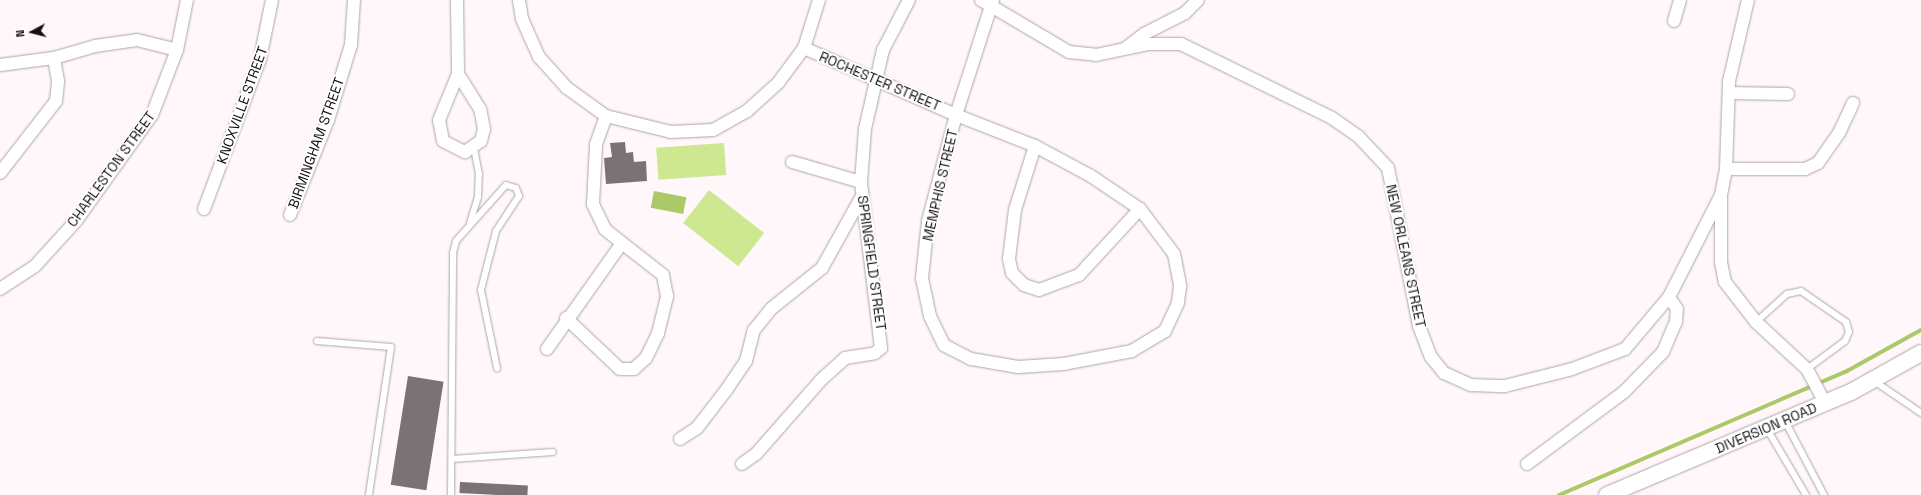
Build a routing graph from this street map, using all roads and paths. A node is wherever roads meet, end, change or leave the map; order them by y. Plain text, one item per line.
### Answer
1 (187, 0) edge
2 (272, 0) edge
3 (354, 0) edge
4 (457, 0) edge
5 (519, 0) edge
6 (819, 0) edge
7 (909, 0) edge
8 (1198, 0) edge
9 (1680, 0) edge
10 (1748, 0) edge
11 (988, 1) edge
12 (1674, 21) dead end
13 (804, 48) junction
14 (177, 50) junction
15 (1122, 52) junction
16 (54, 58) junction
17 (0, 65) edge
18 (458, 74) junction
19 (876, 79) junction
20 (1729, 93) junction
21 (1788, 94) dead end
22 (1853, 103) dead end
23 (956, 115) junction
24 (606, 116) junction
25 (1035, 146) junction
26 (474, 148) junction
27 (792, 162) dead end
28 (1726, 169) junction
29 (0, 173) edge
30 (861, 182) junction
31 (1721, 195) junction
32 (862, 196) junction
33 (204, 209) dead end
34 (1140, 209) junction
35 (290, 215) dead end
36 (470, 225) junction
37 (622, 243) junction
38 (0, 289) edge
39 (1669, 297) junction
40 (566, 318) junction
41 (1756, 322) junction
42 (317, 342) dead end
43 (547, 348) dead end
44 (1921, 353) edge
45 (497, 368) dead end
46 (1809, 372) junction
47 (1874, 381) junction
48 (1823, 399) junction
49 (1921, 413) edge
50 (1785, 421) junction
51 (1767, 429) junction
52 (680, 439) dead end
53 (553, 452) dead end
54 (452, 458) junction
55 (742, 464) dead end
56 (1527, 464) dead end
57 (368, 495) edge
58 (451, 495) edge
59 (1608, 495) edge
60 (1806, 495) edge
61 (1824, 495) edge

1 - 14 street, CHARLESTON STREET
2 - 33 street, KNOXVILLE STREET
3 - 35 street, BIRMINGHAM STREET
4 - 18 street
5 - 24 street
6 - 13 street
7 - 19 street, SPRINGFIELD STREET
8 - 15 street
9 - 12 street
10 - 20 street, NEW ORLEANS STREET
11 - 15 street, NEW ORLEANS STREET
11 - 23 street, MEMPHIS STREET
13 - 19 street, ROCHESTER STREET
13 - 24 street
14 - 16 street
14 - 38 street, CHARLESTON STREET
15 - 39 street, NEW ORLEANS STREET
16 - 17 street
16 - 29 street
18 - 26 street
18 - 26 street
19 - 23 street, ROCHESTER STREET
19 - 30 street, SPRINGFIELD STREET
20 - 21 street
20 - 28 street, NEW ORLEANS STREET
22 - 28 street
23 - 25 street, MEMPHIS STREET
23 - 34 street, MEMPHIS STREET
24 - 37 street
25 - 34 street, MEMPHIS STREET
25 - 34 street
26 - 36 lane
27 - 30 street
28 - 31 street, NEW ORLEANS STREET
30 - 32 street, SPRINGFIELD STREET
31 - 39 street, NEW ORLEANS STREET
31 - 41 street
32 - 52 street
32 - 55 street, SPRINGFIELD STREET
36 - 45 lane
36 - 54 lane
37 - 40 street
37 - 40 street
39 - 56 street
40 - 43 street
41 - 46 street
41 - 46 lane
42 - 57 lane
44 - 47 street, DIVERSION ROAD
46 - 48 street
47 - 48 street, DIVERSION ROAD
47 - 49 lane
48 - 50 street, DIVERSION ROAD
50 - 51 street, DIVERSION ROAD
50 - 61 lane
51 - 59 street, DIVERSION ROAD
51 - 60 lane
53 - 54 lane
54 - 58 lane

